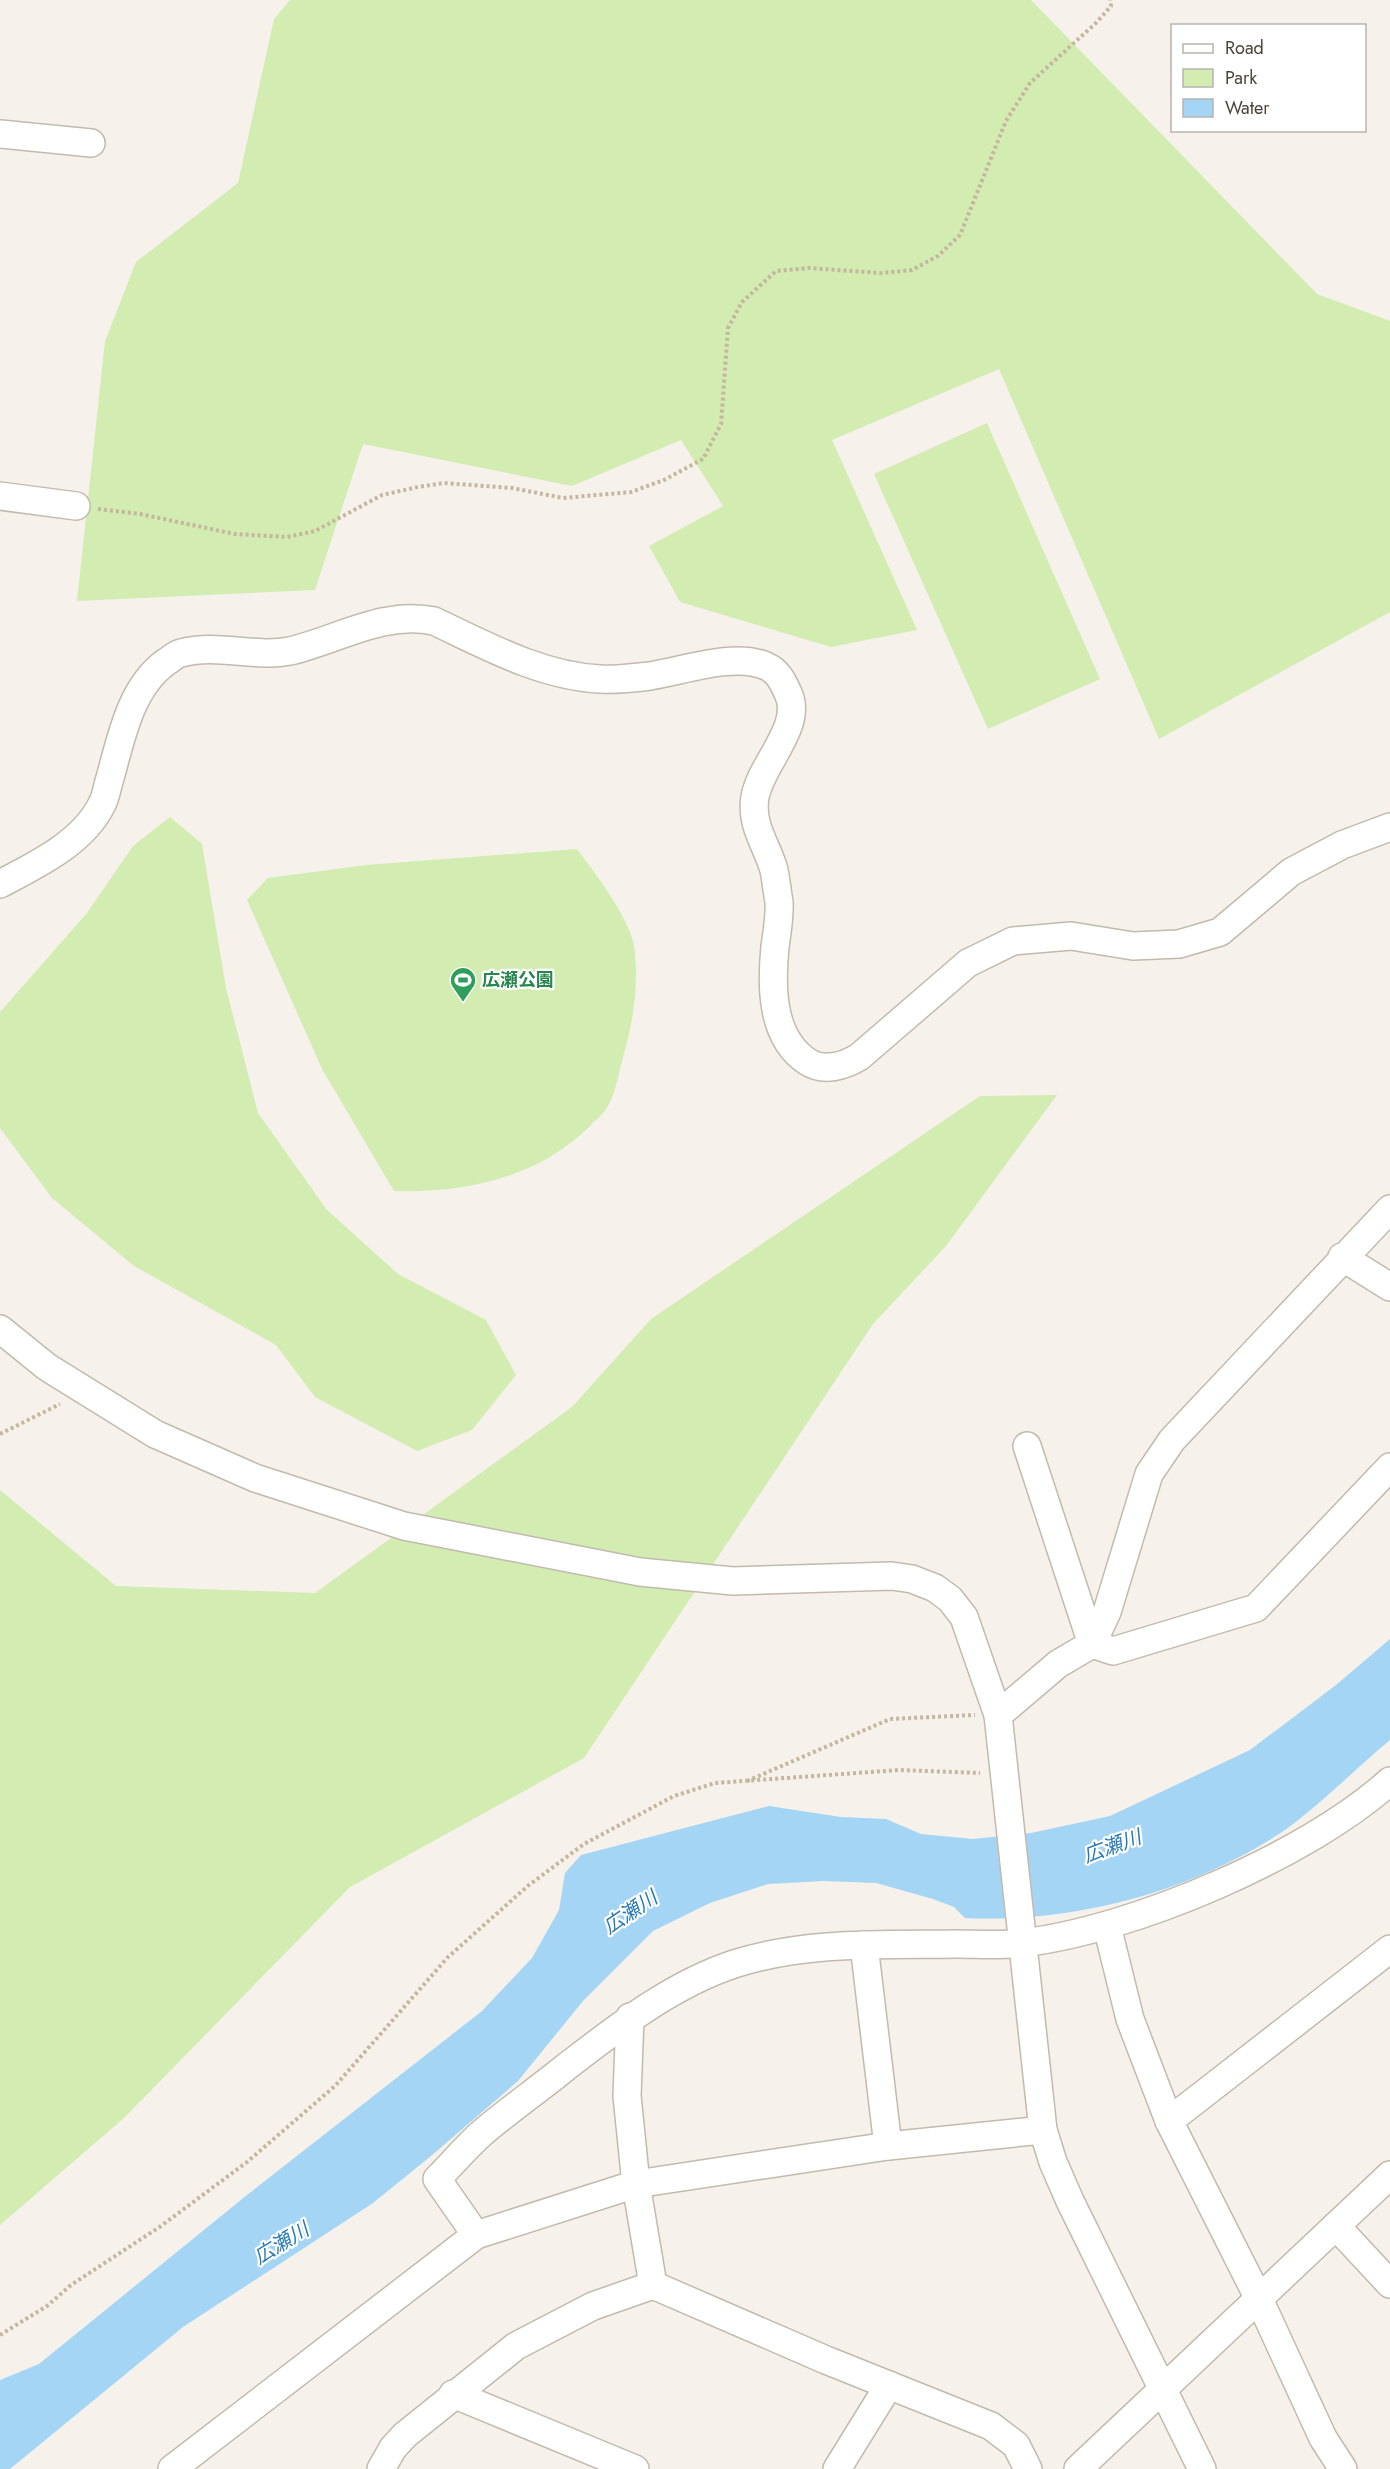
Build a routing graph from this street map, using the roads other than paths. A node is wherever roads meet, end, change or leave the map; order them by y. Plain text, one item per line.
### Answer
1 (0, 134) edge
2 (92, 143) dead end
3 (0, 496) edge
4 (76, 506) road end
5 (1390, 827) edge
6 (0, 884) edge
7 (1390, 1209) edge
8 (1342, 1257) junction
9 (1390, 1287) edge
10 (0, 1329) edge
11 (1027, 1446) dead end
12 (1390, 1467) edge
13 (1092, 1644) junction
14 (998, 1714) junction
15 (1390, 1781) edge
16 (1107, 1926) junction
17 (1020, 1937) junction
18 (864, 1945) junction
19 (1390, 1949) edge
20 (630, 2017) junction
21 (1169, 2121) junction
22 (1043, 2130) junction
23 (888, 2146) junction
24 (1390, 2175) edge
25 (636, 2184) junction
26 (1336, 2226) junction
27 (476, 2235) junction
28 (1390, 2284) edge
29 (653, 2285) junction
30 (1259, 2299) junction
31 (889, 2385) junction
32 (1164, 2390) junction
33 (453, 2394) junction
34 (172, 2469) edge
35 (381, 2469) edge
36 (635, 2469) edge
37 (837, 2469) edge
38 (1028, 2469) edge
39 (1078, 2469) edge
40 (1202, 2469) edge
41 (1343, 2469) edge

1 - 2 street
3 - 4 street
5 - 6 street
7 - 8 street
8 - 9 street
8 - 13 street
10 - 14 street
11 - 13 street
12 - 13 street
13 - 14 street
14 - 17 street
15 - 16 street
16 - 17 street
16 - 21 street
17 - 18 street
17 - 22 street
18 - 20 street
18 - 23 street
19 - 21 street
20 - 25 street
20 - 27 street
21 - 30 street
22 - 23 street
22 - 32 street
23 - 25 street
24 - 26 street
25 - 27 street
25 - 29 street
26 - 28 street
26 - 30 street
27 - 34 street
29 - 31 street
29 - 33 street
30 - 32 street
30 - 41 street
31 - 37 street
31 - 38 street
32 - 39 street
32 - 40 street
33 - 35 street
33 - 36 street

